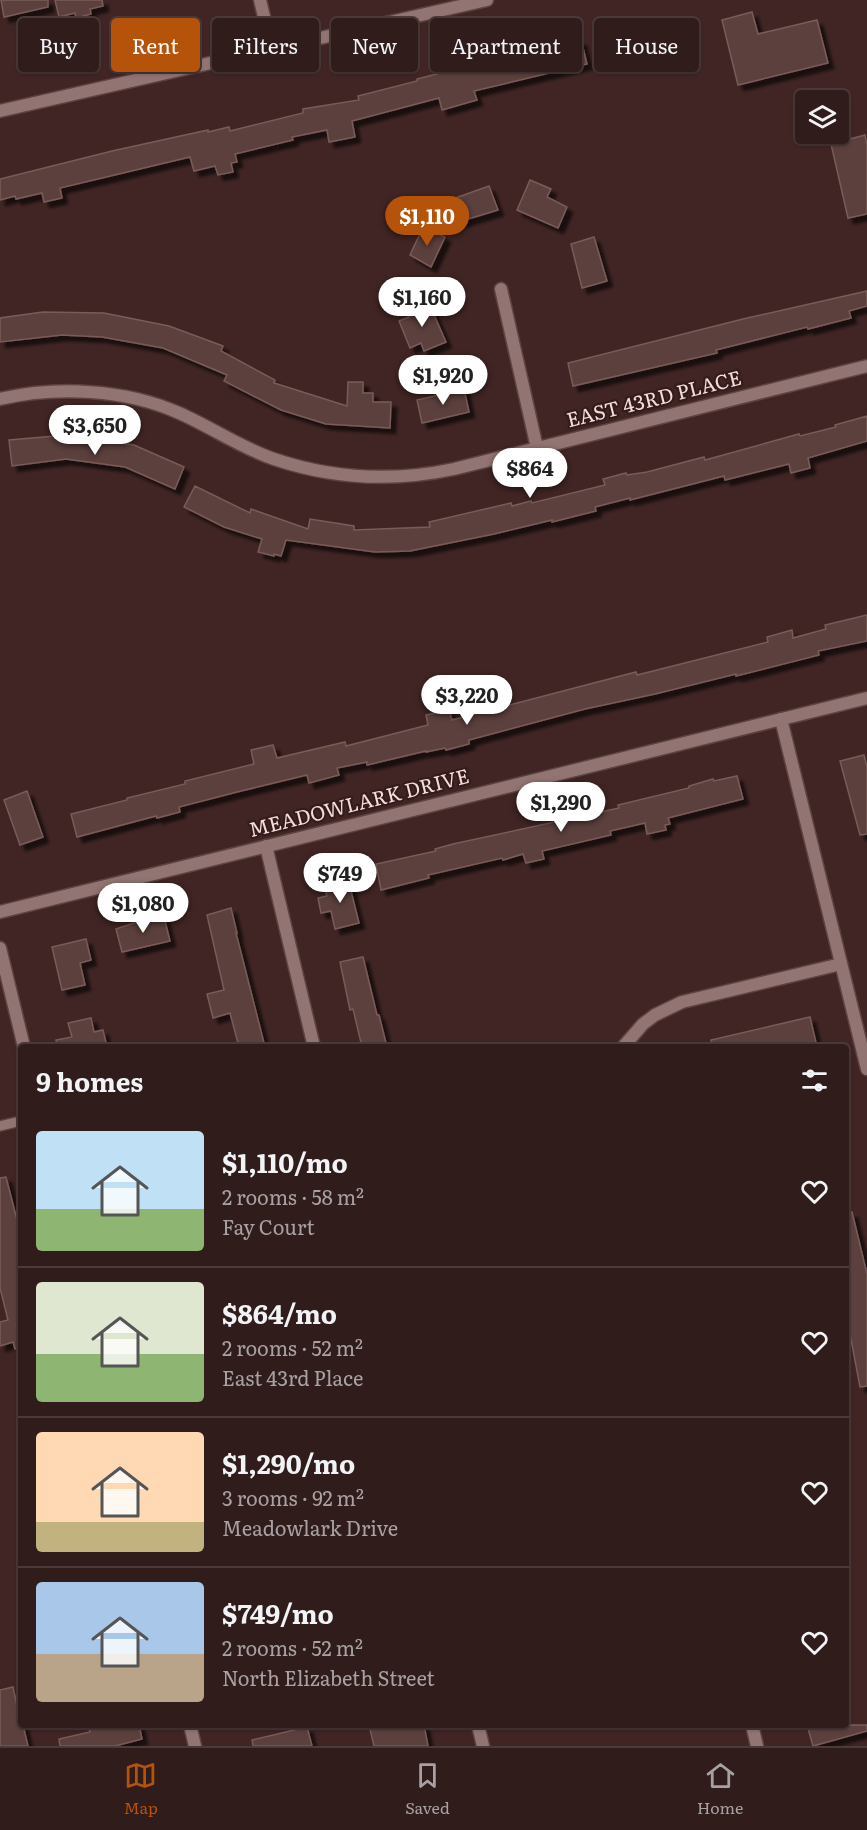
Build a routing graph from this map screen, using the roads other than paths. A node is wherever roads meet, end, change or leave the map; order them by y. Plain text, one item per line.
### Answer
1 (260, 0) edge
2 (487, 0) edge
3 (264, 18) edge
4 (319, 39) edge
5 (212, 63) edge
6 (0, 111) edge
7 (501, 289) dead end
8 (867, 366) edge
9 (0, 399) edge
10 (537, 448) junction
11 (867, 698) edge
12 (781, 719) junction
13 (266, 846) junction
14 (0, 912) edge
15 (0, 948) edge
16 (841, 964) junction
17 (23, 1044) edge
18 (313, 1044) edge
19 (626, 1044) edge
20 (867, 1069) edge
21 (18, 1122) edge
22 (0, 1126) edge
23 (191, 1728) edge
24 (479, 1728) edge
25 (753, 1728) edge
26 (195, 1746) edge
27 (483, 1746) edge
28 (757, 1746) edge

1 - 3 street
2 - 4 street
5 - 6 street
7 - 10 street
8 - 10 street, EAST 43RD PLACE
9 - 10 street, EAST 43RD PLACE
11 - 12 street, MEADOWLARK DRIVE
12 - 13 street, MEADOWLARK DRIVE
12 - 16 street
13 - 14 street, MEADOWLARK DRIVE
13 - 18 street
15 - 17 street
16 - 19 street
16 - 20 street
21 - 22 lane
23 - 26 street
24 - 27 street
25 - 28 street

